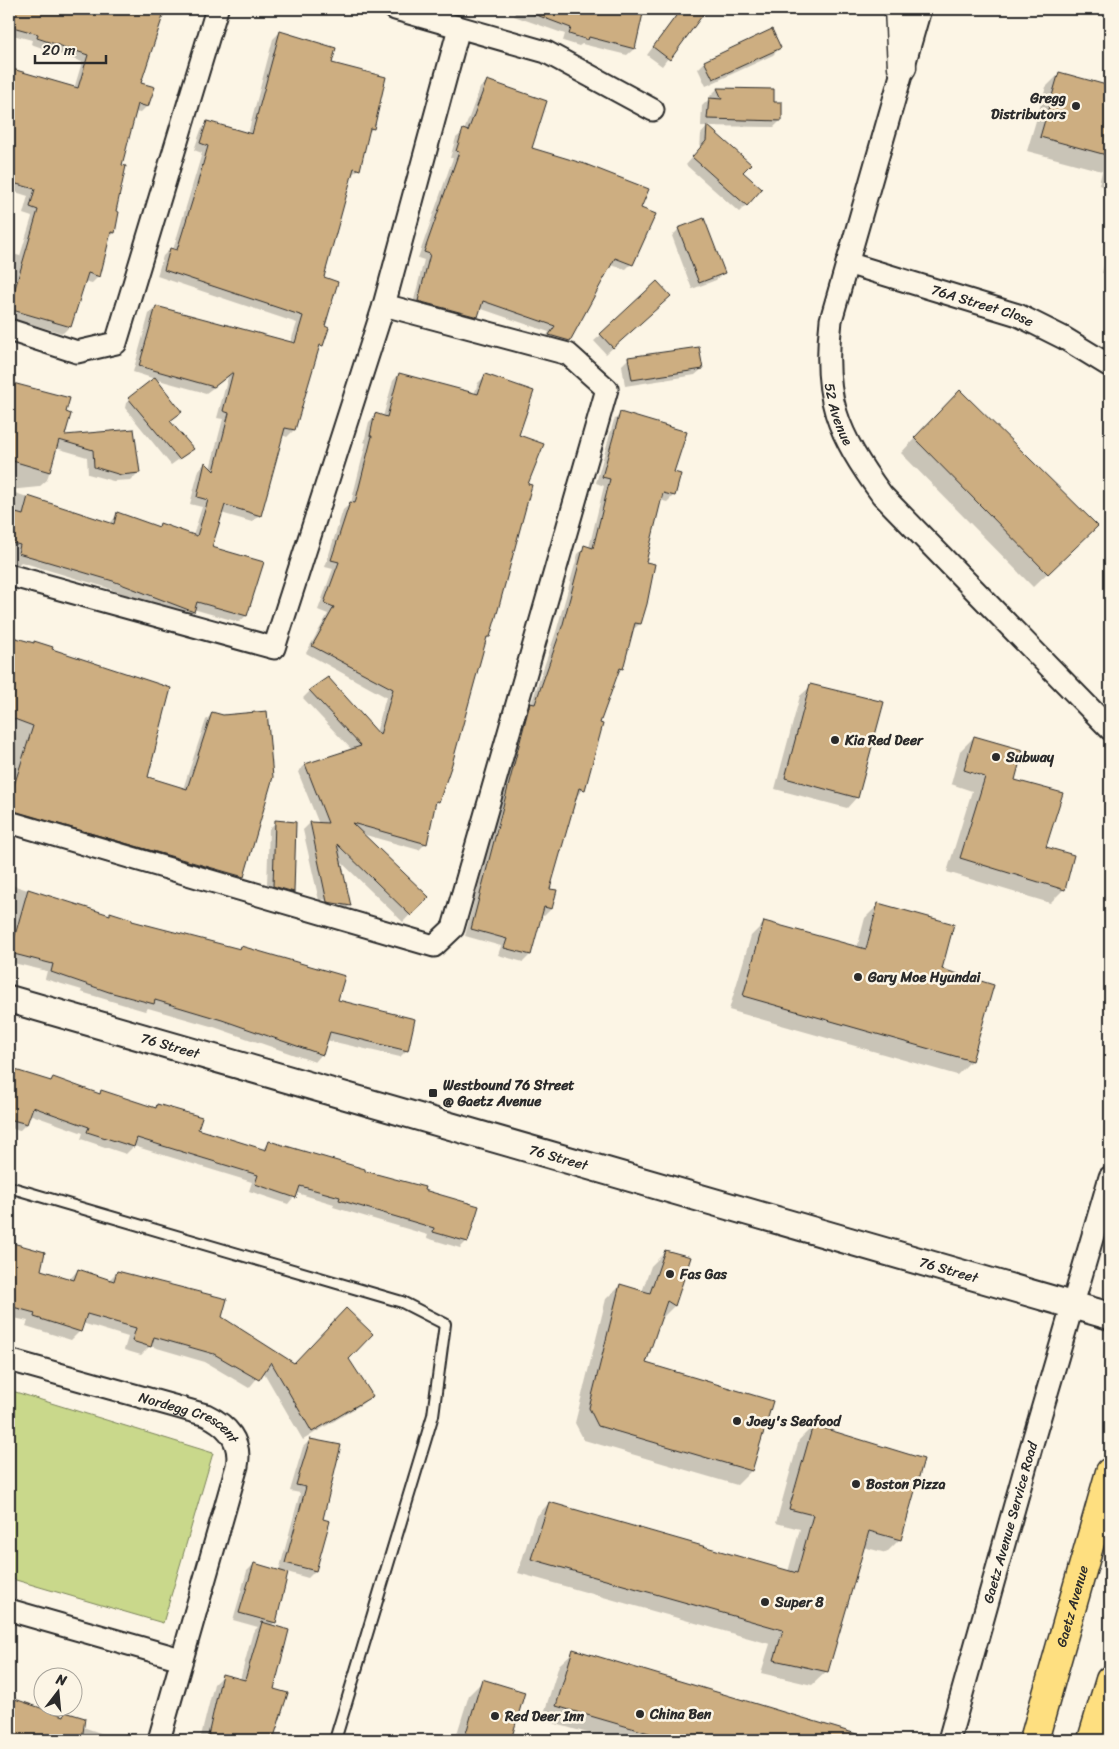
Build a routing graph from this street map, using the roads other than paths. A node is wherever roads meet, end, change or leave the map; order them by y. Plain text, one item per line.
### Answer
1 (217, 9) edge
2 (395, 9) edge
3 (899, 9) edge
4 (920, 9) edge
5 (459, 28) junction
6 (902, 68) junction
7 (653, 110) dead end
8 (847, 263) junction
9 (384, 305) junction
10 (9, 330) edge
11 (1110, 366) edge
12 (9, 575) edge
13 (1110, 729) edge
14 (9, 822) edge
15 (9, 998) edge
16 (1110, 1177) edge
17 (9, 1187) edge
18 (1073, 1304) junction
19 (1110, 1316) edge
20 (9, 1360) edge
21 (1110, 1472) edge
22 (9, 1610) edge
23 (181, 1659) junction
24 (1110, 1680) edge
25 (158, 1740) edge
26 (335, 1740) edge
27 (949, 1740) edge
28 (1034, 1740) edge
29 (1092, 1740) edge

1 - 10 street
2 - 5 street
3 - 6 main road
4 - 6 street, 52 Avenue
5 - 7 street
5 - 9 street
6 - 8 street, 52 Avenue
8 - 11 street, 76A Street Close
8 - 13 street, 52 Avenue
9 - 12 street
9 - 14 street
15 - 18 street, 76 Street
16 - 18 street
17 - 26 lane
18 - 19 street, 76 Street
18 - 27 street, Gaetz Avenue Service Road
20 - 23 street, Nordegg Crescent
21 - 28 main road, Gaetz Avenue
22 - 23 street
23 - 25 street, Nordegg Crescent
24 - 29 main road

